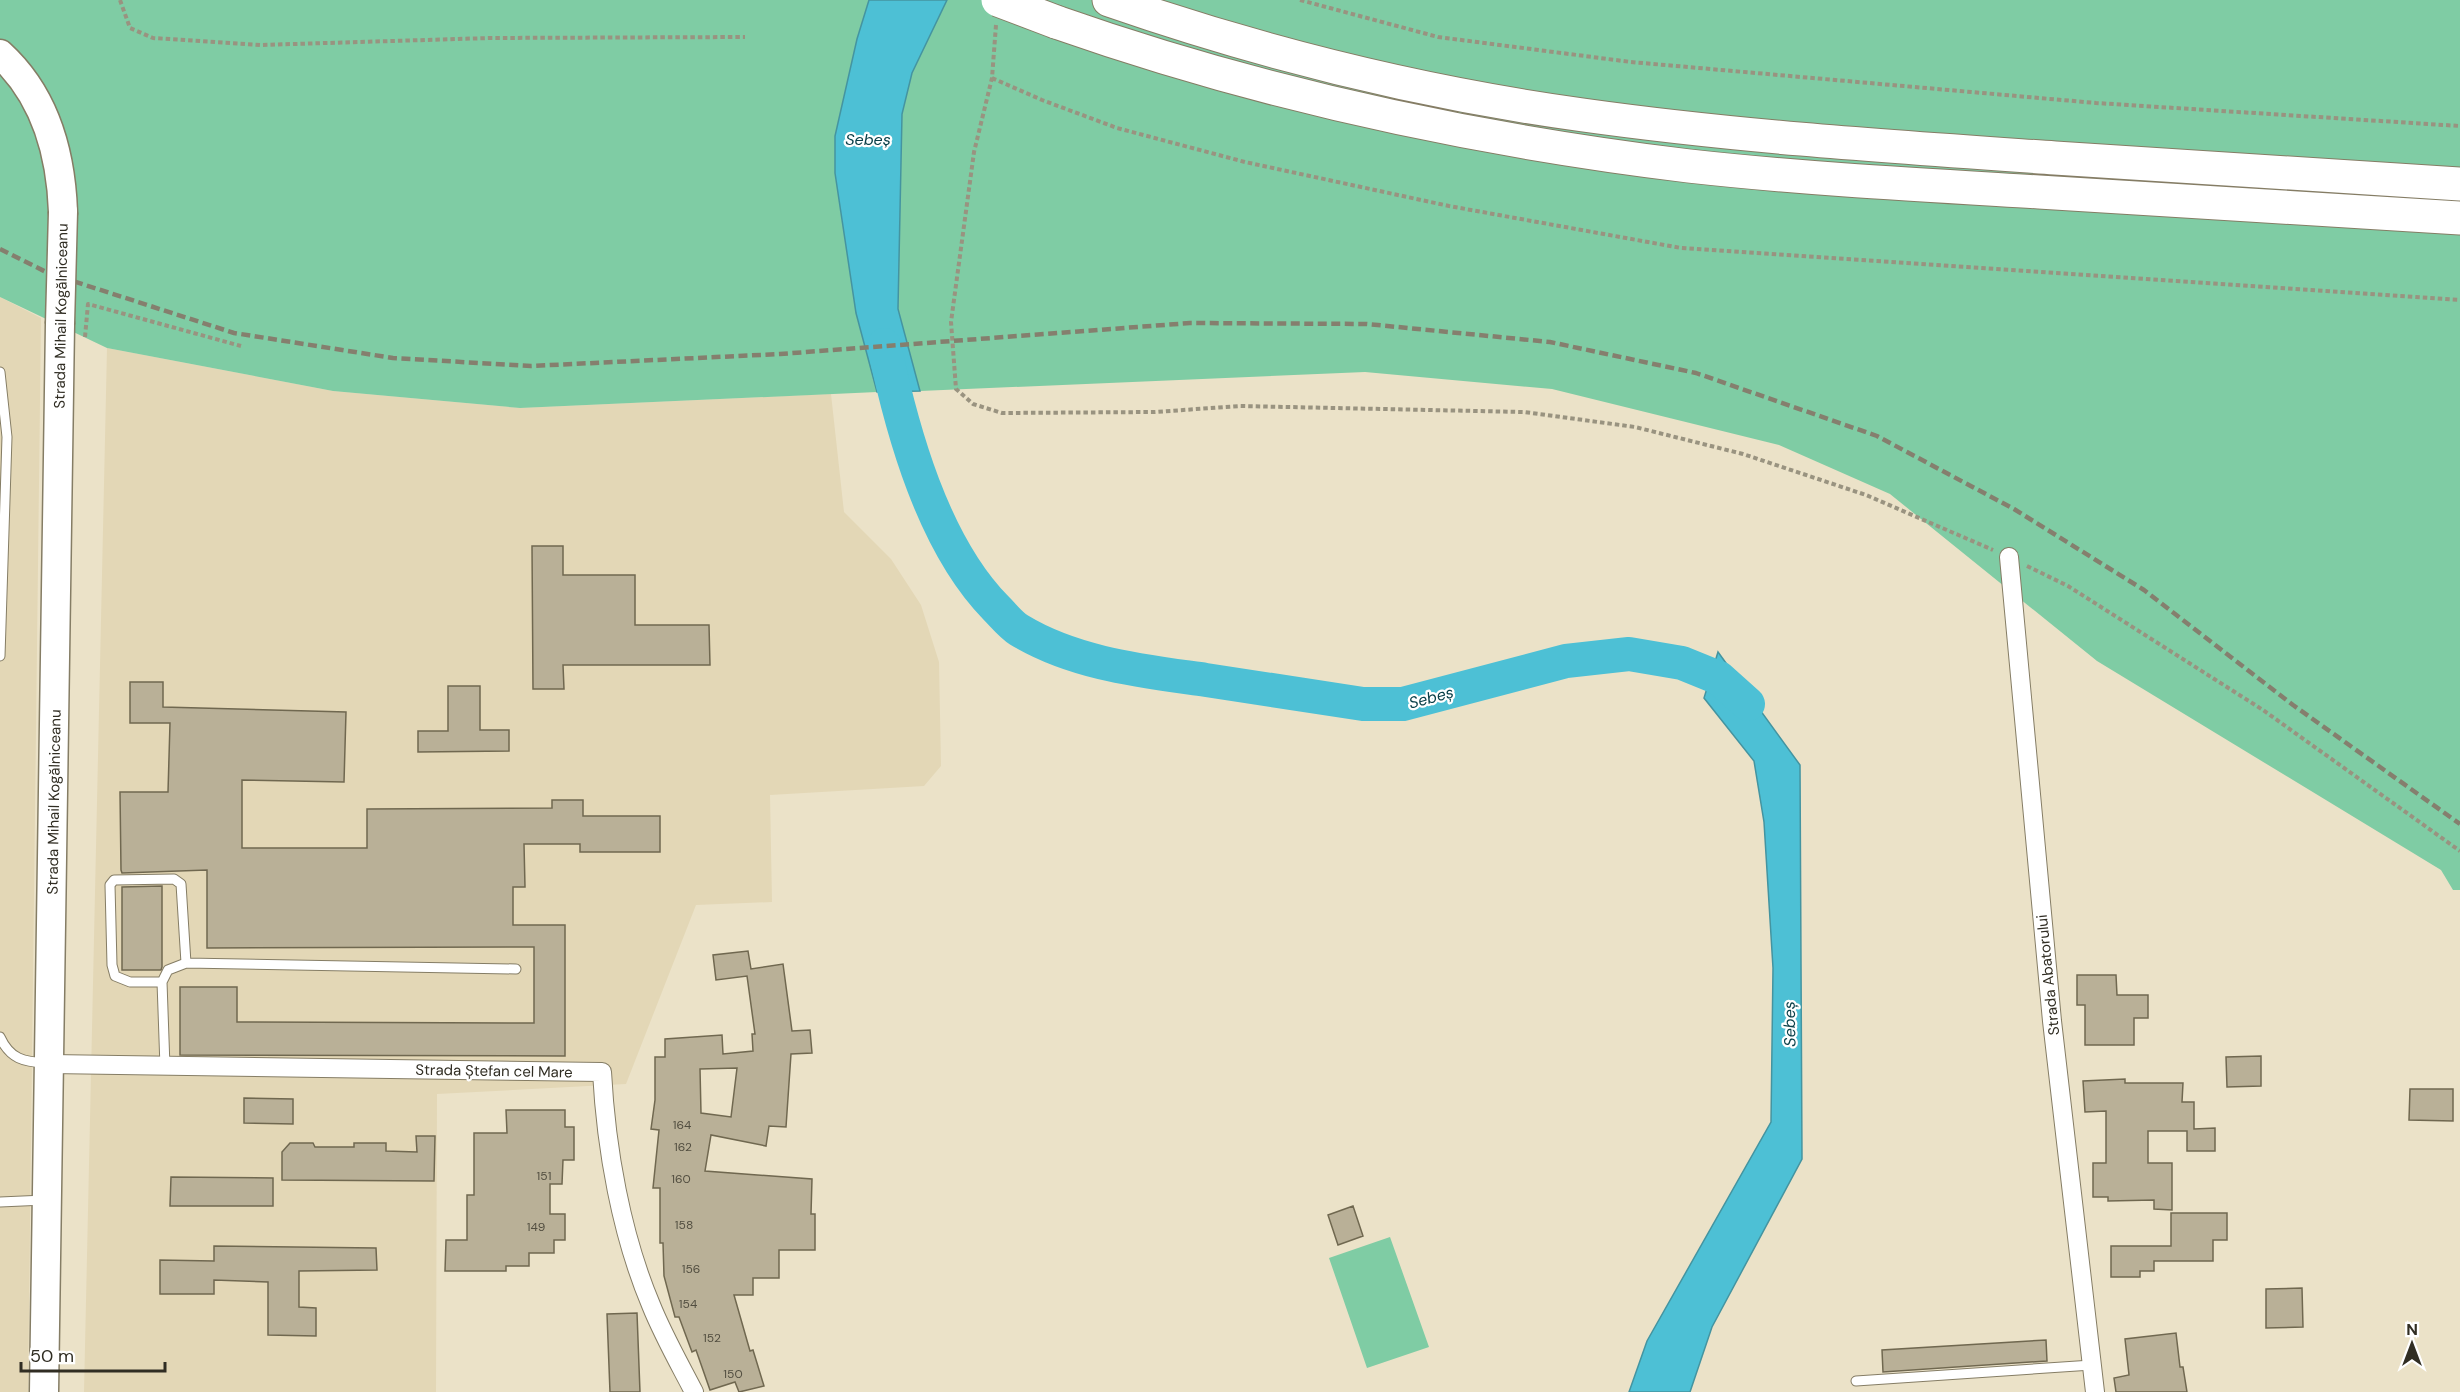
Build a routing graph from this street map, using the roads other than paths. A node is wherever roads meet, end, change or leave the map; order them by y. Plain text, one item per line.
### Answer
1 (1109, 0) edge
2 (997, 10) edge
3 (0, 54) edge
4 (2460, 184) edge
5 (2460, 218) edge
6 (0, 372) edge
7 (2009, 557) road end
8 (0, 656) edge
9 (186, 963) junction
10 (516, 969) dead end
11 (162, 982) junction
12 (0, 1038) edge
13 (50, 1064) junction
14 (165, 1067) junction
15 (47, 1200) junction
16 (0, 1202) edge
17 (2092, 1365) junction
18 (1856, 1381) dead end
19 (44, 1392) edge
20 (694, 1392) edge
21 (2095, 1392) edge

1 - 4 highway
2 - 5 highway, bridge
3 - 13 main road, Strada Mihail Kogălniceanu, bridge
6 - 8 lane
7 - 17 street, Strada Abatorului
9 - 10 lane
9 - 11 lane
9 - 11 lane
11 - 14 lane
12 - 13 lane
13 - 14 street, Strada Ștefan cel Mare
13 - 15 main road, Strada Mihail Kogălniceanu
14 - 20 street, Strada Ștefan cel Mare
15 - 16 lane
15 - 19 main road, Strada Mihail Kogălniceanu
17 - 18 lane
17 - 21 street, Strada Abatorului

